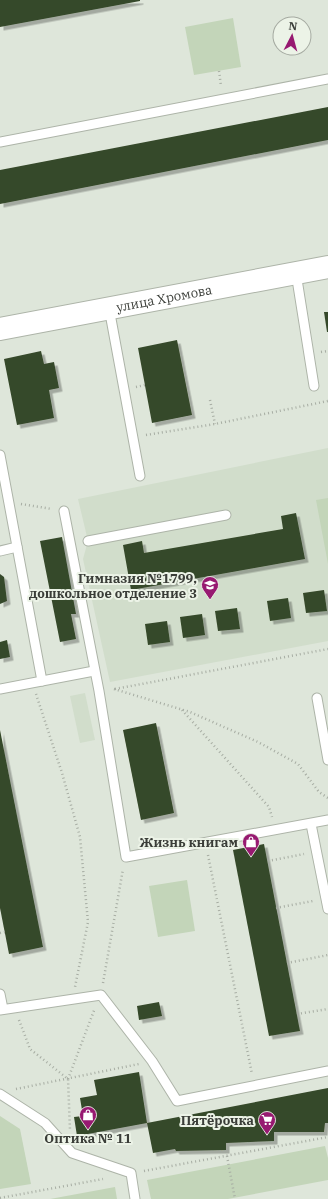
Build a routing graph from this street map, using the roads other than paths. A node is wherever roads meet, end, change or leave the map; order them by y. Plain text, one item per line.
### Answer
1 (328, 79) edge
2 (0, 142) edge
3 (328, 267) edge
4 (296, 273) junction
5 (109, 308) junction
6 (0, 329) edge
7 (314, 386) dead end
8 (0, 455) edge
9 (140, 476) dead end
10 (64, 510) road end
11 (226, 515) dead end
12 (88, 541) dead end
13 (17, 547) junction
14 (0, 551) edge
15 (94, 671) junction
16 (42, 680) junction
17 (0, 689) edge
18 (316, 698) dead end
19 (328, 760) edge
20 (328, 820) edge
21 (310, 824) junction
22 (328, 909) edge
23 (0, 994) edge
24 (1, 1010) edge
25 (328, 1071) edge
26 (0, 1094) edge
27 (135, 1199) edge

1 - 2 lane
3 - 4 street, улица Хромова
4 - 5 street, улица Хромова
4 - 7 lane
5 - 6 street, улица Хромова
5 - 9 lane
8 - 13 lane
10 - 15 lane
11 - 12 lane
13 - 14 lane
13 - 16 lane
15 - 16 lane
15 - 21 lane
16 - 17 lane
18 - 19 lane
20 - 21 lane
21 - 22 lane
23 - 24 lane
24 - 25 lane
26 - 27 lane

